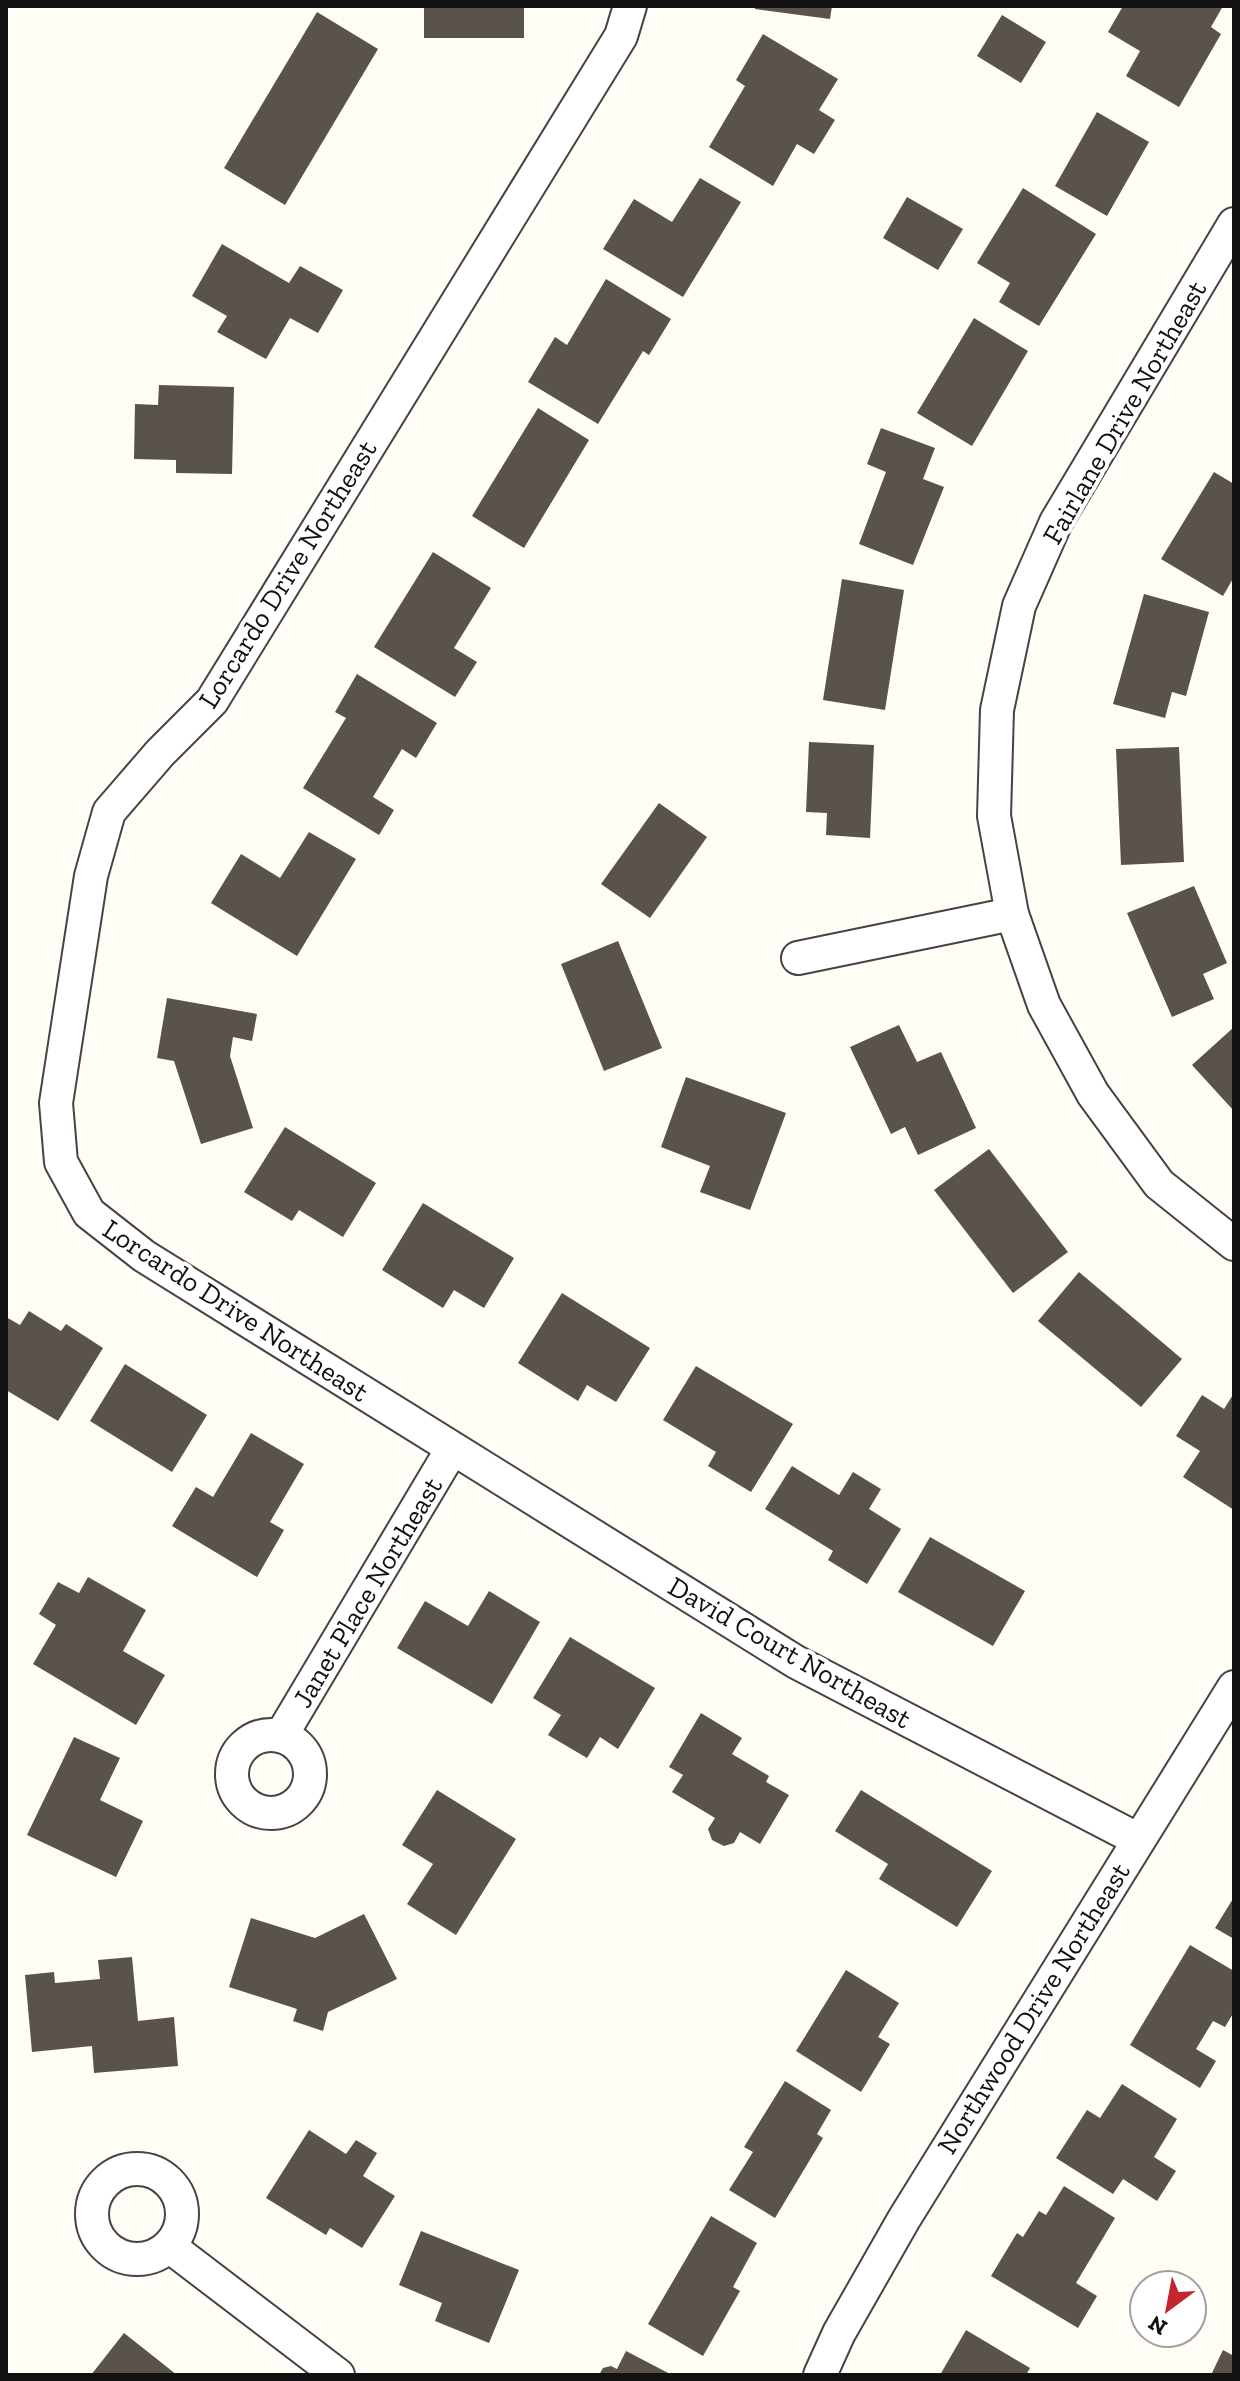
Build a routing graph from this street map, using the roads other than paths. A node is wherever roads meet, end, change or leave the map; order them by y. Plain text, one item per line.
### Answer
1 (630, 6) edge
2 (1234, 224) edge
3 (1012, 914) junction
4 (798, 958) dead end
5 (1234, 1244) edge
6 (452, 1449) junction
7 (1234, 1687) edge
8 (281, 1736) dead end
9 (1137, 1839) junction
10 (169, 2246) dead end
11 (338, 2375) edge
12 (820, 2375) edge

1 - 6 street, Lorcardo Drive Northeast
2 - 3 street, Fairlane Drive Northeast
3 - 4 street
3 - 5 street, Fairlane Drive Northeast
6 - 8 street, Janet Place Northeast
6 - 9 street, David Court Northeast
7 - 9 street, Northwood Drive Northeast
9 - 12 street, Northwood Drive Northeast
10 - 11 street

